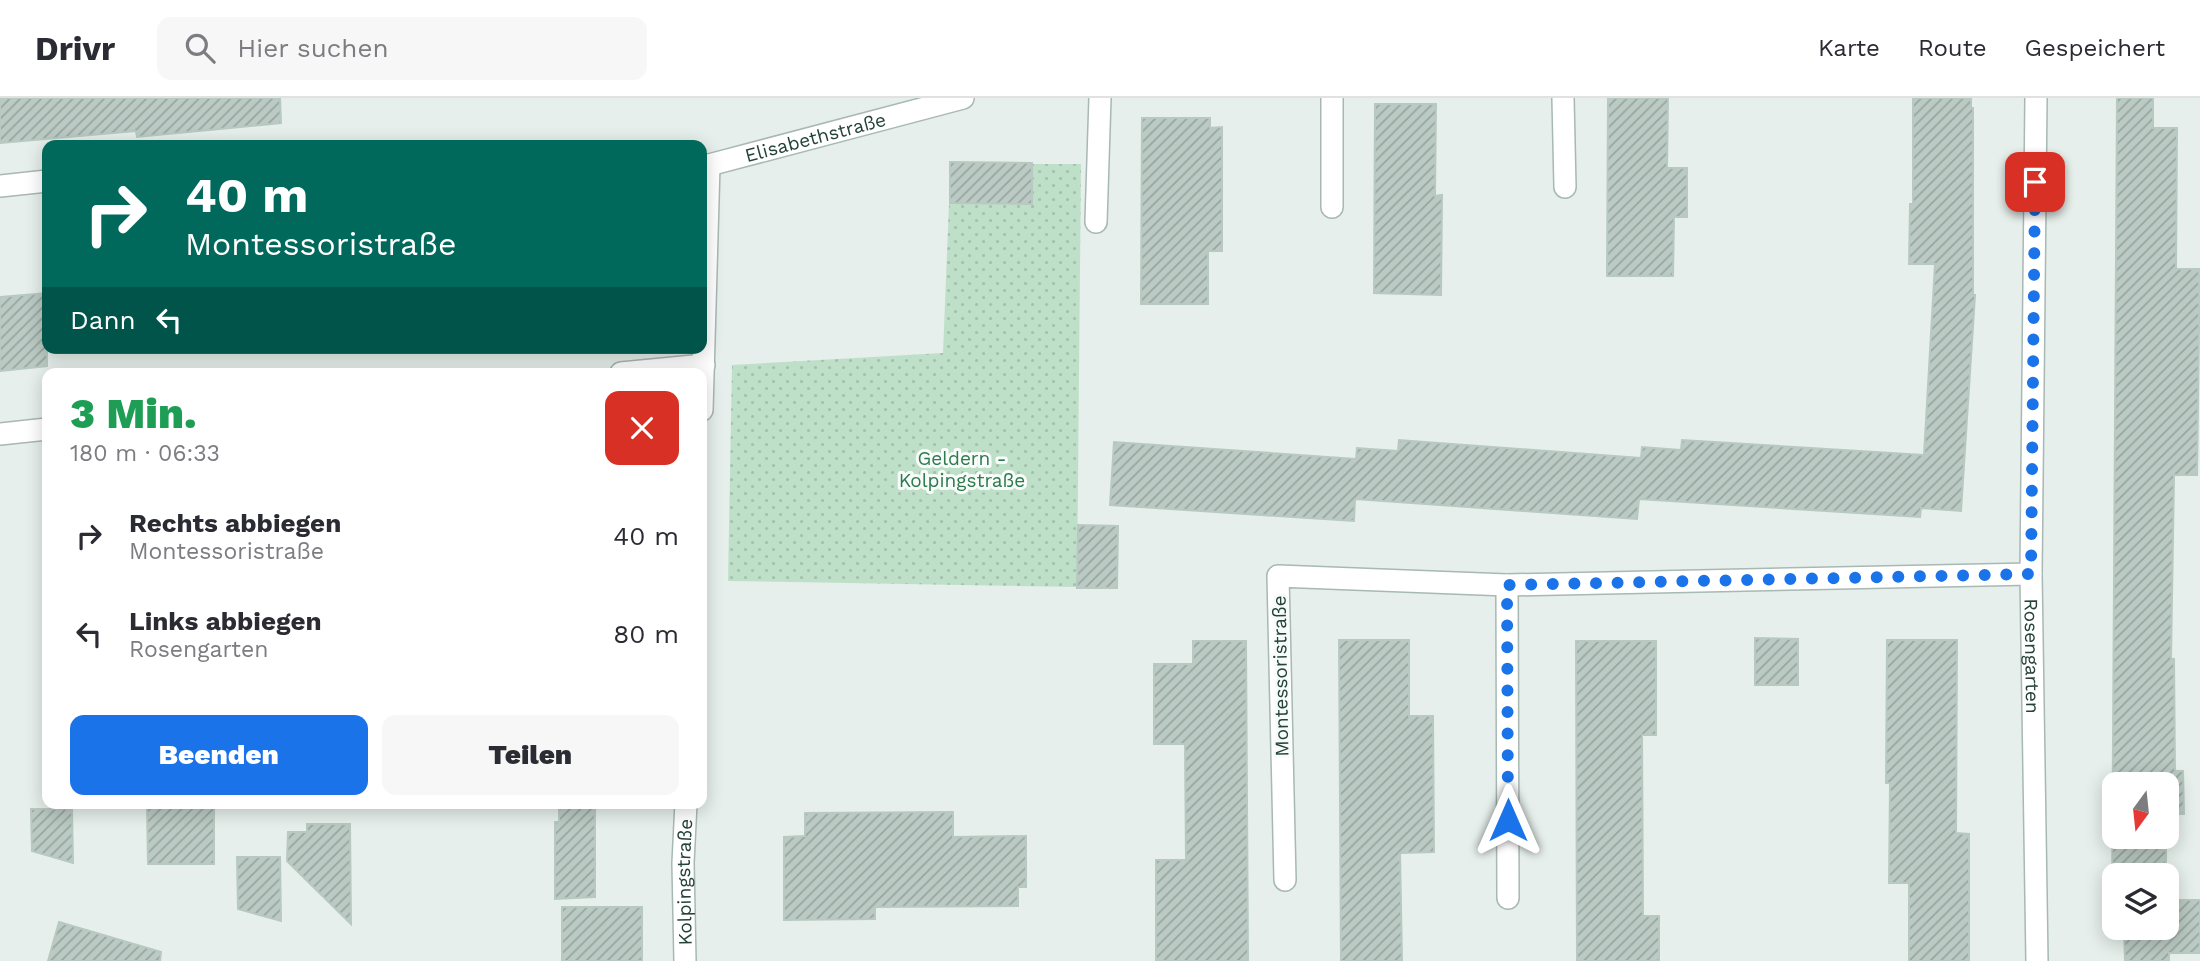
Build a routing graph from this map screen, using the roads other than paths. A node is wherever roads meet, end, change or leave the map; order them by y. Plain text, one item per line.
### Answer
1 (963, 98) edge
2 (1100, 98) edge
3 (1332, 98) edge
4 (1563, 98) edge
5 (2036, 98) edge
6 (42, 182) edge
7 (0, 186) edge
8 (1565, 187) dead end
9 (1332, 207) dead end
10 (1096, 222) dead end
11 (707, 245) edge
12 (704, 354) edge
13 (704, 365) junction
14 (673, 368) edge
15 (704, 368) edge
16 (42, 430) edge
17 (0, 434) edge
18 (2031, 574) junction
19 (1507, 585) junction
20 (686, 809) edge
21 (1285, 880) dead end
22 (1508, 898) dead end
23 (685, 961) edge
24 (2037, 961) edge

1 - 11 street, Elisabethstraße
2 - 10 street
3 - 9 street
4 - 8 street
5 - 18 street, Rosengarten
6 - 7 street
12 - 13 street, Elisabethstraße
13 - 14 street
13 - 15 street
16 - 17 street
18 - 19 street, Montessoristraße
18 - 24 street, Rosengarten
19 - 21 street, Montessoristraße
19 - 22 street
20 - 23 street, Kolpingstraße

